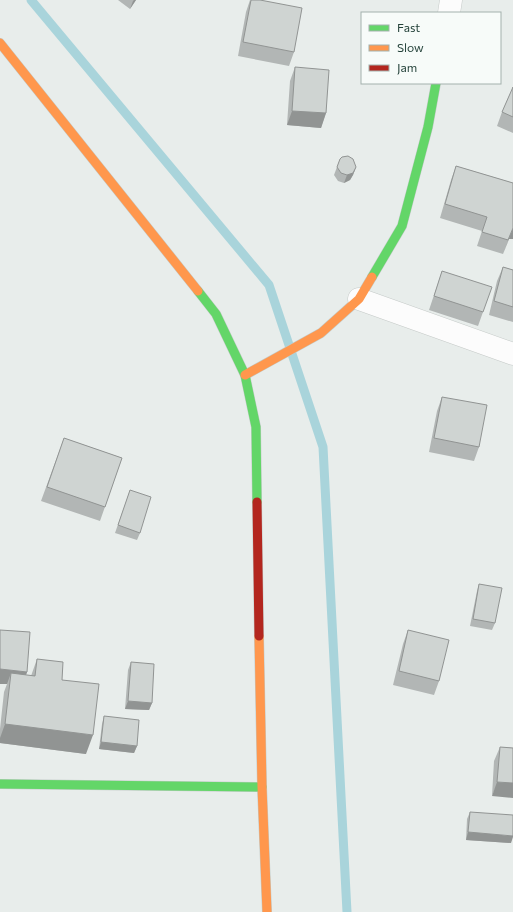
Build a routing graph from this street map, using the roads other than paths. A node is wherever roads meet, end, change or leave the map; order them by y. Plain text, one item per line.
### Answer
1 (451, 0) edge
2 (449, 12) edge
3 (0, 43) edge
4 (436, 84) edge
5 (359, 299) junction
6 (513, 354) edge
7 (245, 374) junction
8 (0, 784) edge
9 (262, 787) junction
10 (268, 912) edge

1 - 2 street
3 - 7 street
4 - 5 street
5 - 6 street
5 - 7 street
7 - 9 street
8 - 9 street
9 - 10 street

